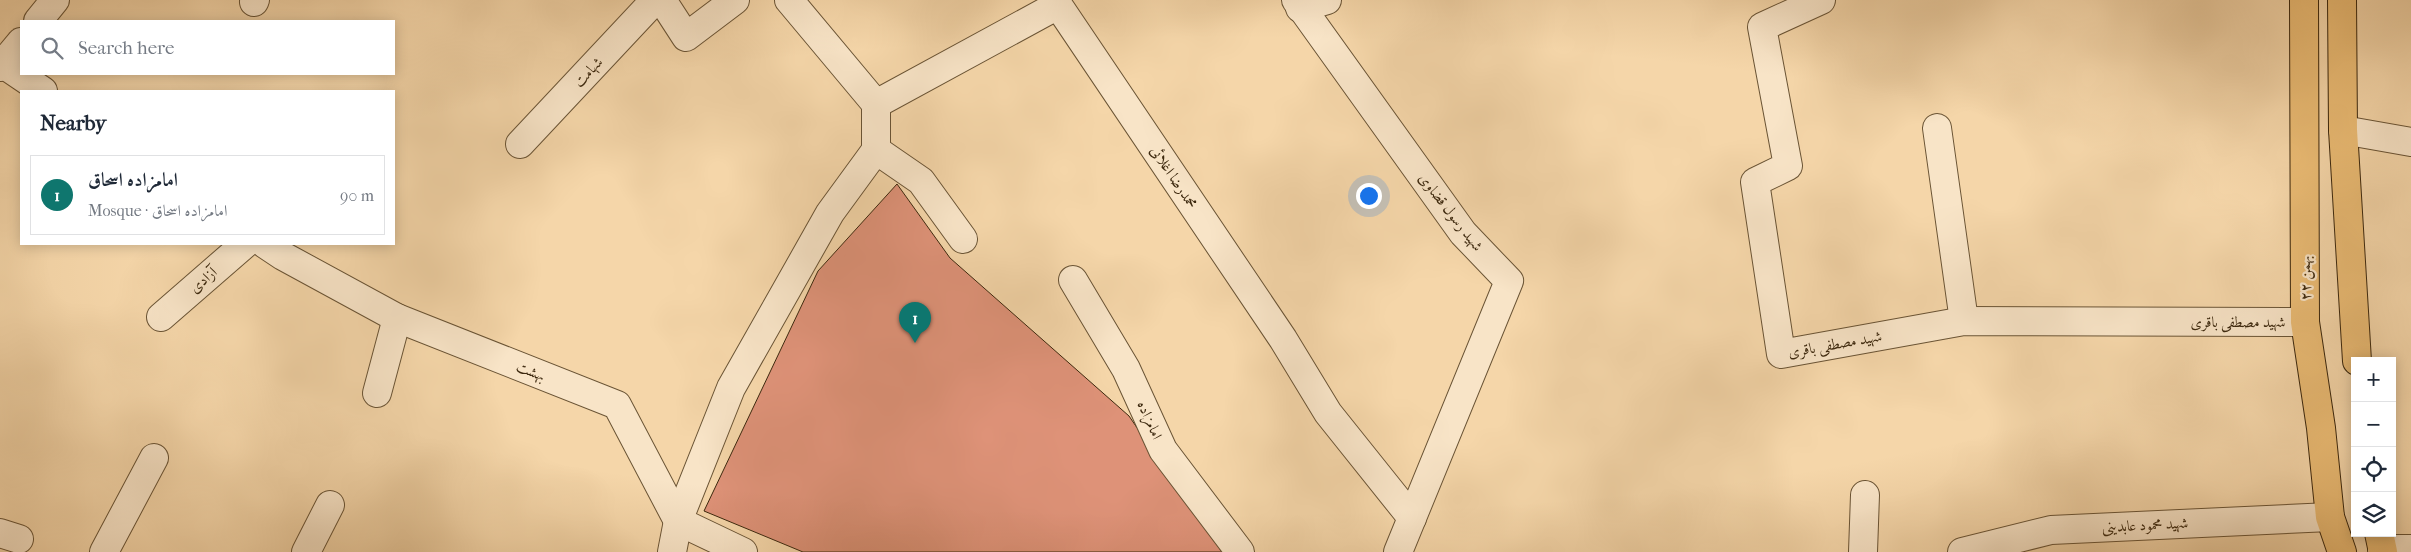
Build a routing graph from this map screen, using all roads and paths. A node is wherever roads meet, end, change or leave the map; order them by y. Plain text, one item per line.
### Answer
1 (55, 0) edge
2 (655, 0) edge
3 (662, 0) edge
4 (735, 0) edge
5 (789, 0) edge
6 (1327, 0) edge
7 (1821, 0) edge
8 (2304, 0) edge
9 (2342, 0) edge
10 (1298, 4) edge
11 (39, 20) edge
12 (20, 43) edge
13 (2, 65) edge
14 (41, 90) edge
15 (876, 104) junction
16 (1937, 128) dead end
17 (2343, 130) junction
18 (2411, 142) edge
19 (520, 144) dead end
20 (876, 150) junction
21 (963, 238) dead end
22 (244, 245) edge
23 (266, 245) edge
24 (1073, 280) dead end
25 (161, 316) dead end
26 (398, 318) junction
27 (1964, 321) junction
28 (2305, 322) junction
29 (2357, 357) edge
30 (377, 393) dead end
31 (154, 458) dead end
32 (1865, 495) dead end
33 (330, 505) dead end
34 (2330, 517) junction
35 (1412, 518) junction
36 (678, 521) junction
37 (2382, 545) edge
38 (2411, 549) edge
39 (104, 552) edge
40 (306, 552) edge
41 (672, 552) edge
42 (743, 552) edge
43 (1240, 552) edge
44 (1398, 552) edge
45 (1863, 552) edge
46 (1962, 552) edge
47 (2342, 552) edge

1 - 11 street
2 - 19 street, شهامت
3 - 4 street
5 - 15 street
6 - 10 street
7 - 27 street, شهید مصطفی باقری
8 - 28 main road, ۲۲ بهمن
9 - 17 main road
10 - 35 street, شهید رسول قضاوی
12 - 13 street
13 - 14 street
15 - 20 street
15 - 35 street, محمدرضا اغلائی
16 - 27 street
17 - 18 street
17 - 29 main road
20 - 21 street
20 - 36 street
22 - 25 street, آزادی
23 - 26 street, بهشت
24 - 43 street, امامزاده
26 - 30 street
26 - 36 street, بهشت
27 - 28 street, شهید مصطفی باقری
28 - 34 main road, ۲۲ بهمن
31 - 39 street
32 - 45 street
33 - 40 street
34 - 46 street, شهید محمود عابدینی
34 - 47 main road, ۲۲ بهمن
35 - 44 street, شهید رسول قضاوی
36 - 41 street
36 - 42 street
37 - 38 street

